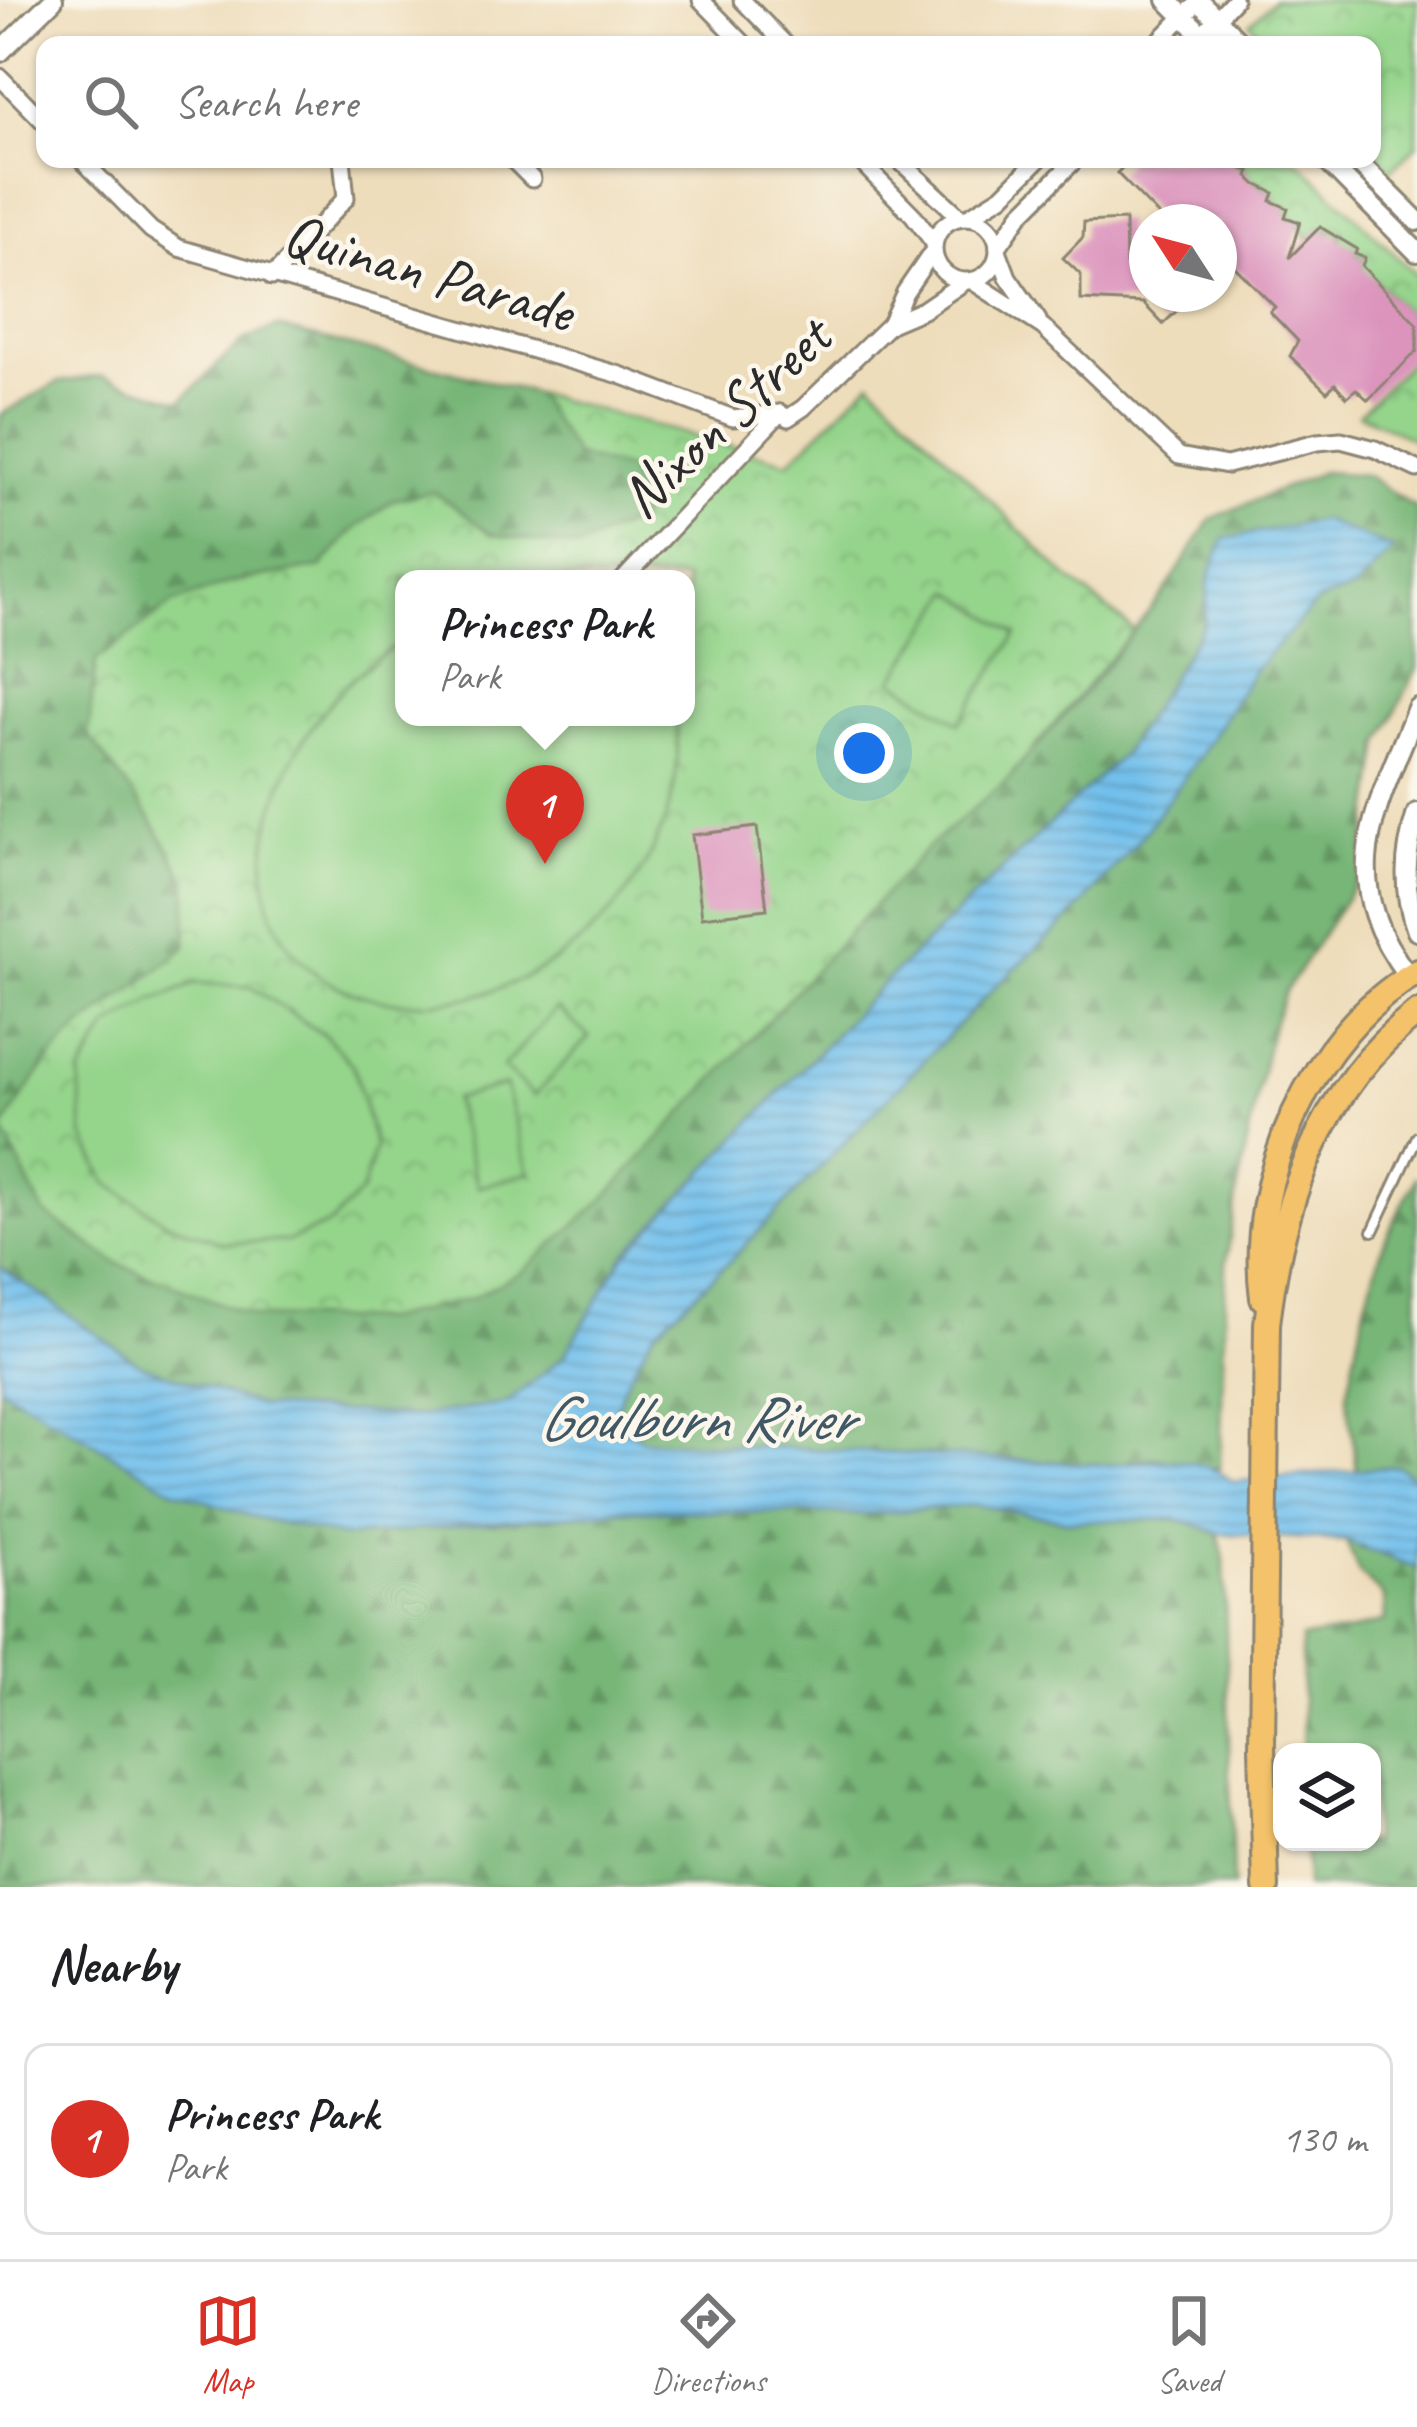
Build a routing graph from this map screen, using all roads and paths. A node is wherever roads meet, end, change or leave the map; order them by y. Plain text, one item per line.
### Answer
1 (53, 0) edge
2 (701, 0) edge
3 (742, 0) edge
4 (1167, 0) edge
5 (1199, 0) edge
6 (1234, 0) edge
7 (1183, 16) junction
8 (1216, 19) junction
9 (767, 26) junction
10 (738, 36) edge
11 (756, 36) edge
12 (777, 36) edge
13 (1164, 36) edge
14 (1198, 36) edge
15 (1206, 36) edge
16 (1233, 36) edge
17 (0, 52) edge
18 (0, 77) edge
19 (36, 114) edge
20 (90, 168) edge
21 (343, 168) edge
22 (521, 168) edge
23 (867, 168) edge
24 (908, 168) edge
25 (1030, 168) edge
26 (1067, 168) edge
27 (1336, 168) edge
28 (1362, 168) edge
29 (532, 179) dead end
30 (964, 217) junction
31 (1414, 235) edge
32 (934, 247) junction
33 (998, 250) junction
34 (272, 277) junction
35 (968, 282) junction
36 (890, 324) junction
37 (1043, 327) junction
38 (779, 413) junction
39 (1417, 470) edge
40 (632, 570) edge
41 (1417, 708) edge
42 (1417, 813) edge
43 (1417, 931) edge
44 (1414, 978) edge
45 (1417, 1013) edge
46 (1417, 1137) edge
47 (1373, 1231) dead end
48 (1267, 1324) junction
49 (1266, 1887) edge

1 - 17 street
2 - 10 street
3 - 9 street
4 - 7 street
5 - 7 street
5 - 8 street
6 - 8 street
7 - 13 street
7 - 14 street
8 - 15 street
8 - 16 street
9 - 11 street
9 - 12 street
18 - 19 street
20 - 34 street, Quinan Parade
21 - 34 street
22 - 29 street
23 - 32 street
24 - 30 street
25 - 30 street
26 - 33 street
27 - 31 street
28 - 31 street
30 - 32 street
30 - 33 street
32 - 35 street
32 - 36 street, Nixon Street
33 - 35 street
33 - 37 street
34 - 38 street, Quinan Parade
35 - 36 street, Nixon Street
35 - 37 street
36 - 38 street, Nixon Street
37 - 39 street
38 - 40 street, Nixon Street
41 - 44 street
42 - 43 street
44 - 48 highway
45 - 48 highway
46 - 47 lane
48 - 49 highway

